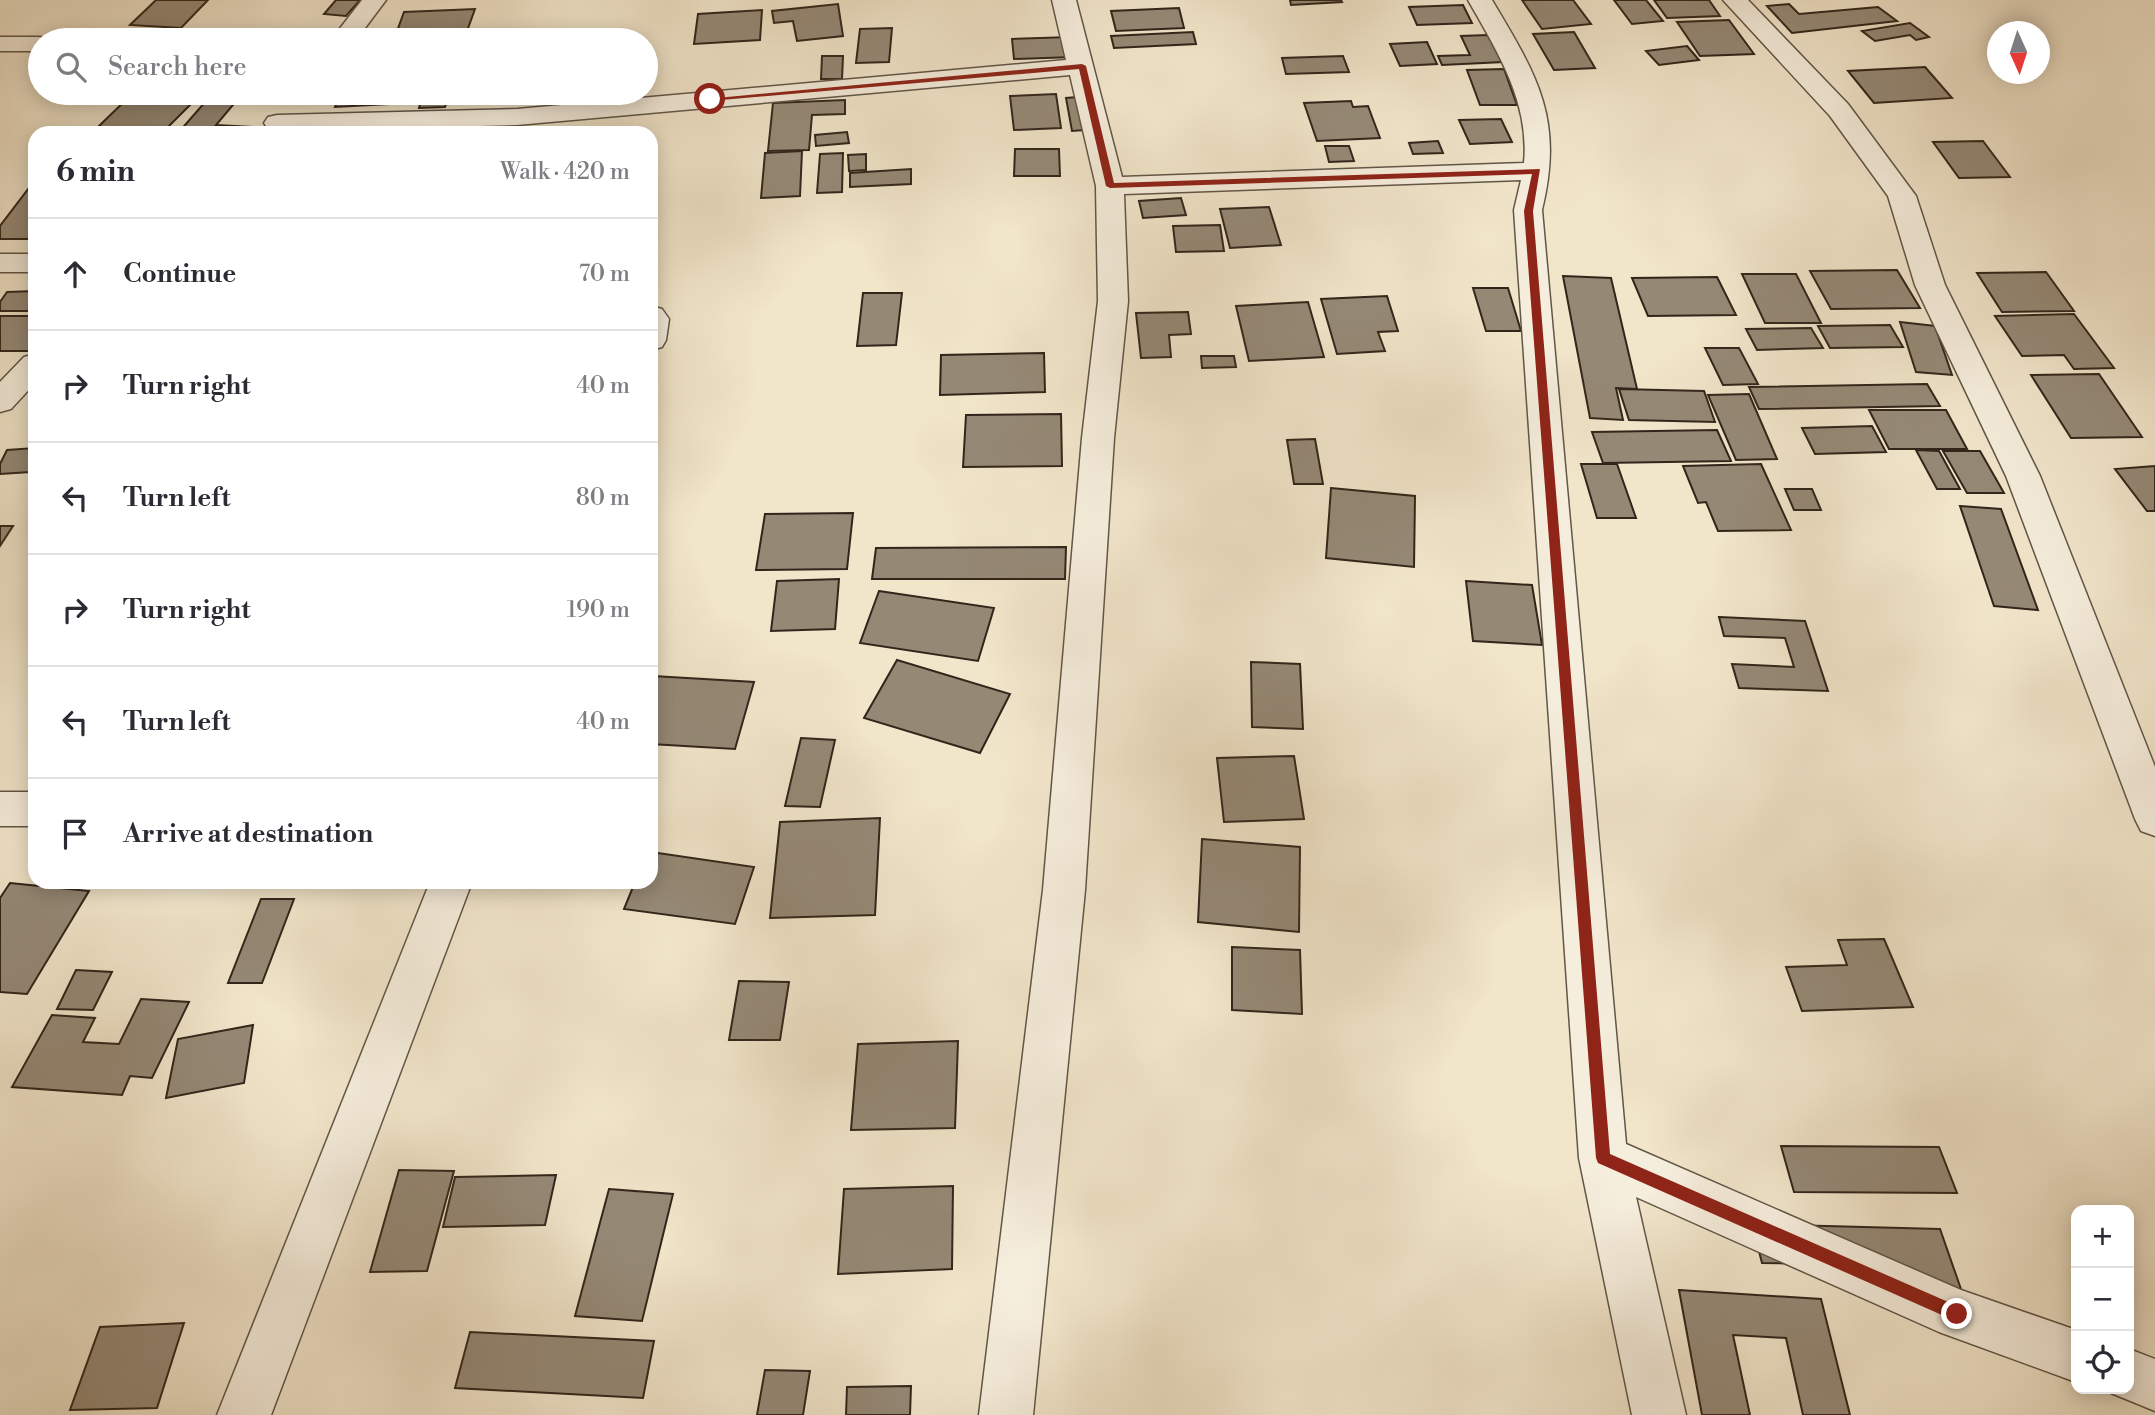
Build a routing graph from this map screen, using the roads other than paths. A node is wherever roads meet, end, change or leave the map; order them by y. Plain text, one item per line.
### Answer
1 (374, 0) edge
2 (1064, 0) edge
3 (1480, 0) edge
4 (1735, 0) edge
5 (352, 28) edge
6 (0, 44) edge
7 (28, 44) edge
8 (1082, 66) junction
9 (658, 104) edge
10 (291, 105) edge
11 (650, 105) edge
12 (274, 126) edge
13 (317, 126) edge
14 (1537, 171) junction
15 (1110, 186) junction
16 (0, 263) edge
17 (28, 263) edge
18 (28, 371) edge
19 (0, 401) edge
20 (28, 808) edge
21 (0, 809) edge
22 (2155, 819) edge
23 (447, 889) edge
24 (1603, 1158) junction
25 (2071, 1354) edge
26 (2134, 1377) edge
27 (2155, 1385) edge
28 (244, 1415) edge
29 (1006, 1415) edge
30 (1659, 1415) edge

1 - 5 street
2 - 8 street
3 - 14 street
4 - 22 street
6 - 7 street
8 - 9 street
8 - 15 street
10 - 12 street
11 - 13 street
14 - 15 street
14 - 24 street
15 - 29 street
16 - 17 street
18 - 19 street
20 - 21 street
23 - 28 street
24 - 25 street
24 - 30 street
26 - 27 street

